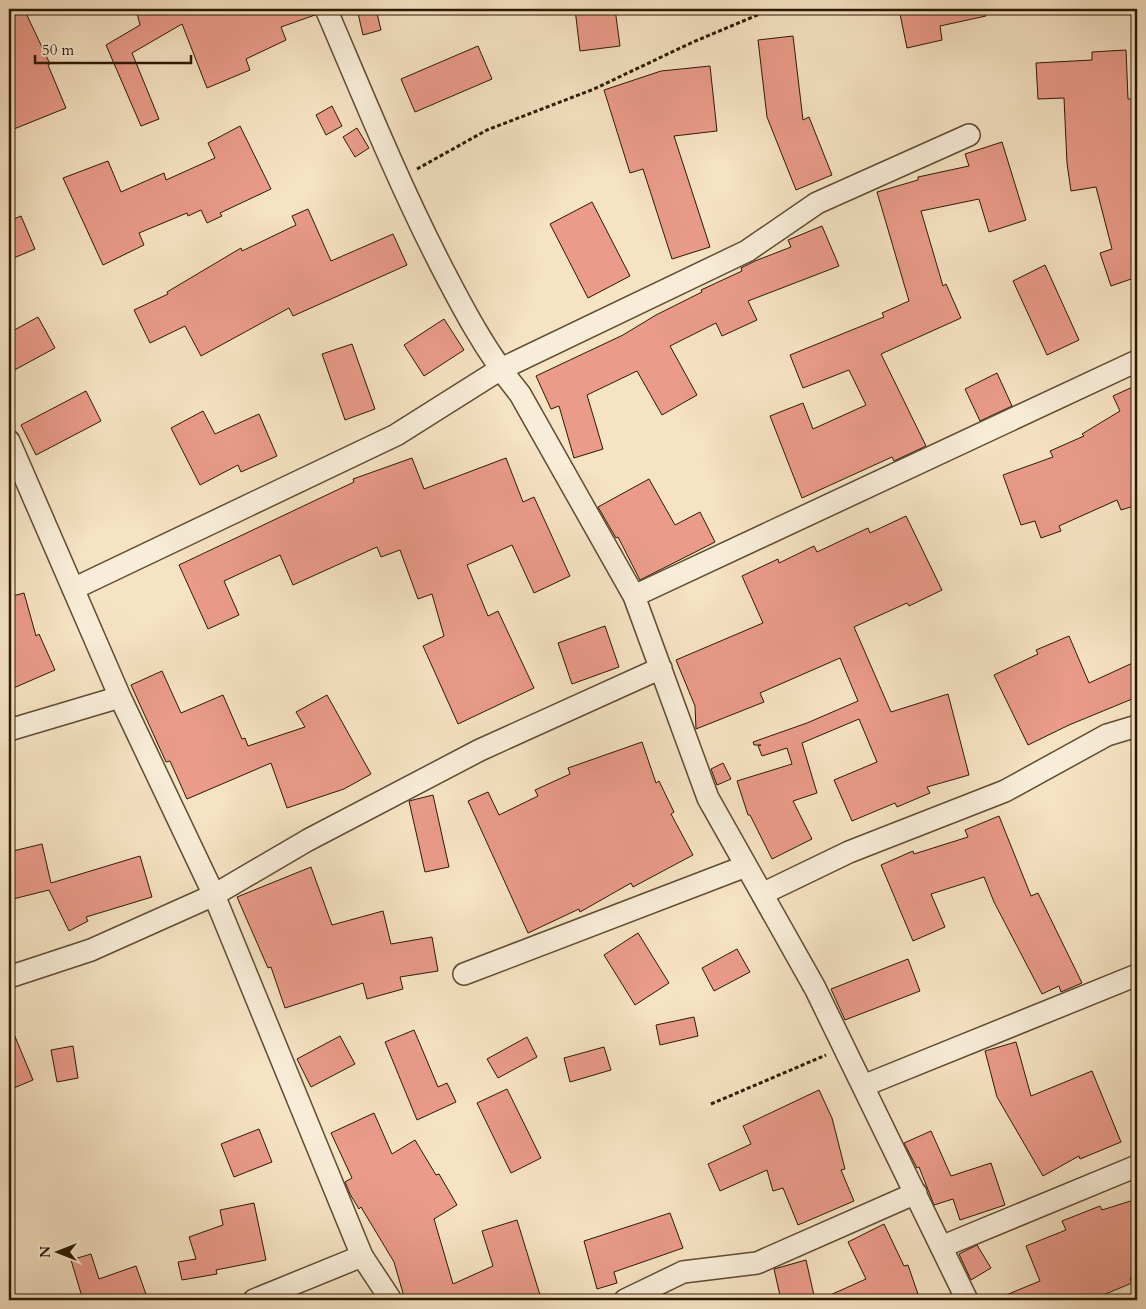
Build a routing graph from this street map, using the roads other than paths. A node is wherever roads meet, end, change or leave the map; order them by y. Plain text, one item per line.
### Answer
1 (326, 9) edge
2 (969, 135) dead end
3 (1137, 361) edge
4 (500, 370) junction
5 (9, 441) edge
6 (73, 589) junction
7 (634, 596) junction
8 (661, 668) junction
9 (120, 697) junction
10 (1137, 726) edge
11 (9, 730) edge
12 (746, 866) junction
13 (762, 894) junction
14 (214, 895) junction
15 (464, 974) dead end
16 (1137, 975) edge
17 (9, 977) edge
18 (863, 1086) junction
19 (1137, 1166) edge
20 (916, 1193) junction
21 (941, 1247) junction
22 (362, 1256) junction
23 (254, 1300) edge
24 (390, 1300) edge
25 (625, 1300) edge
26 (967, 1300) edge

1 - 4 street
2 - 4 street
3 - 7 street
4 - 6 street
4 - 7 street
5 - 6 street
6 - 9 street
7 - 8 street
8 - 12 street
8 - 14 street
9 - 11 street
9 - 14 street
10 - 13 street
12 - 13 street
12 - 15 street
13 - 18 street
14 - 17 street
14 - 22 street
16 - 18 street
18 - 20 street
19 - 21 street
20 - 21 street
20 - 25 street
21 - 26 street
22 - 23 street
22 - 24 street

